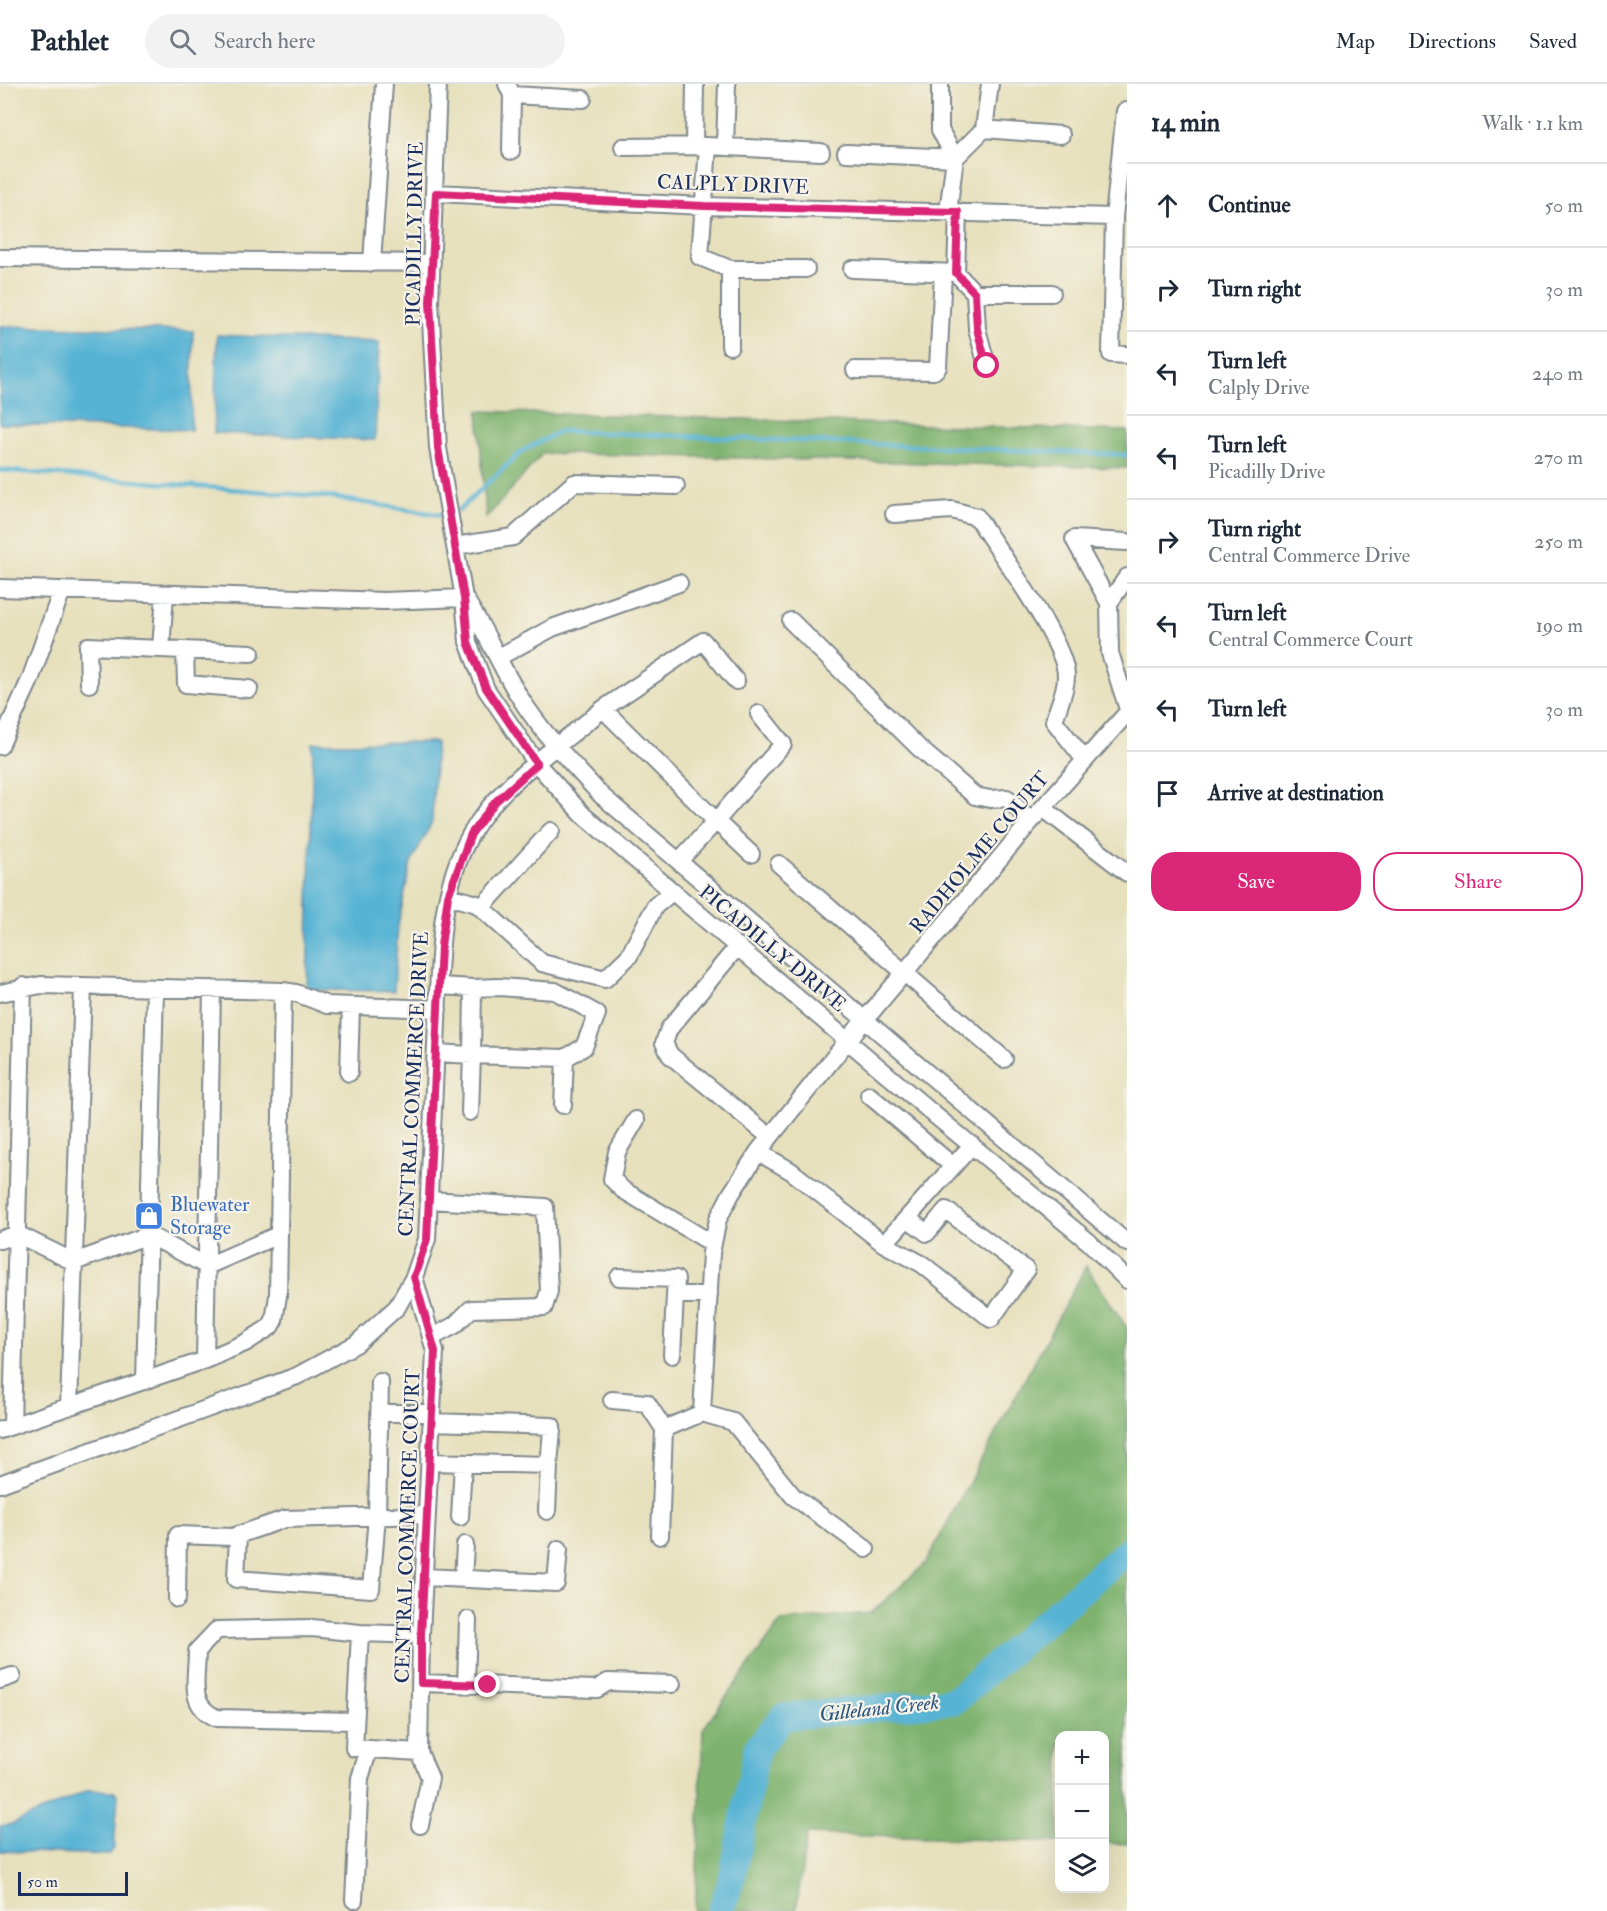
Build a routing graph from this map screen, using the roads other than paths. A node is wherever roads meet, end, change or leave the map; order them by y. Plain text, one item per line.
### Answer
1 (384, 84) edge
2 (438, 84) edge
3 (695, 84) edge
4 (727, 84) edge
5 (940, 84) edge
6 (990, 84) edge
7 (508, 87) edge
8 (583, 99) dead end
9 (1127, 111) edge
10 (984, 129) junction
11 (1061, 135) dead end
12 (623, 147) dead end
13 (709, 147) junction
14 (511, 151) dead end
15 (822, 152) dead end
16 (846, 153) dead end
17 (955, 158) junction
18 (436, 193) junction
19 (704, 206) junction
20 (953, 212) junction
21 (1114, 217) junction
22 (0, 258) edge
23 (372, 263) junction
24 (432, 263) junction
25 (730, 269) junction
26 (806, 269) dead end
27 (852, 269) dead end
28 (950, 273) junction
29 (975, 293) junction
30 (1052, 293) dead end
31 (730, 346) dead end
32 (1127, 355) edge
33 (987, 366) dead end
34 (855, 370) dead end
35 (676, 486) dead end
36 (894, 514) dead end
37 (1127, 543) edge
38 (455, 546) junction
39 (1127, 577) edge
40 (679, 583) dead end
41 (0, 588) edge
42 (62, 590) junction
43 (165, 594) junction
44 (464, 598) junction
45 (1108, 603) junction
46 (791, 621) dead end
47 (161, 649) junction
48 (186, 650) junction
49 (251, 653) dead end
50 (499, 657) junction
51 (735, 681) dead end
52 (89, 684) dead end
53 (249, 690) dead end
54 (1127, 706) edge
55 (603, 709) junction
56 (1127, 713) edge
57 (759, 714) dead end
58 (0, 746) edge
59 (557, 748) junction
60 (1085, 760) junction
61 (537, 764) junction
62 (1043, 808) junction
63 (716, 821) junction
64 (1031, 821) junction
65 (550, 831) dead end
66 (751, 854) dead end
67 (679, 861) junction
68 (779, 864) dead end
69 (1127, 873) edge
70 (673, 891) junction
71 (448, 896) junction
72 (482, 908) junction
73 (738, 946) junction
74 (905, 972) junction
75 (23, 986) junction
76 (83, 986) junction
77 (439, 986) junction
78 (155, 988) junction
79 (473, 988) junction
80 (212, 989) junction
81 (283, 991) junction
82 (0, 993) edge
83 (351, 1006) junction
84 (438, 1009) junction
85 (865, 1021) junction
86 (848, 1040) junction
87 (436, 1053) junction
88 (472, 1055) junction
89 (565, 1058) junction
90 (1004, 1059) dead end
91 (350, 1073) dead end
92 (869, 1095) dead end
93 (563, 1105) dead end
94 (470, 1112) dead end
95 (636, 1120) dead end
96 (770, 1137) junction
97 (972, 1146) junction
98 (758, 1152) junction
99 (954, 1166) junction
100 (429, 1200) junction
101 (907, 1218) junction
102 (17, 1234) junction
103 (149, 1235) junction
104 (278, 1235) junction
105 (0, 1240) edge
106 (1127, 1243) edge
107 (713, 1244) junction
108 (884, 1244) junction
109 (74, 1262) junction
110 (207, 1266) junction
111 (414, 1277) junction
112 (619, 1277) dead end
113 (1127, 1280) edge
114 (675, 1295) junction
115 (709, 1295) junction
116 (431, 1338) junction
117 (672, 1355) dead end
118 (205, 1360) junction
119 (145, 1380) junction
120 (381, 1382) dead end
121 (612, 1400) dead end
122 (69, 1407) junction
123 (380, 1413) junction
124 (702, 1413) junction
125 (432, 1417) junction
126 (6, 1428) edge
127 (664, 1429) junction
128 (429, 1462) junction
129 (463, 1463) junction
130 (549, 1465) junction
131 (0, 1484) edge
132 (547, 1511) dead end
133 (427, 1515) junction
134 (377, 1516) junction
135 (460, 1517) dead end
136 (238, 1535) junction
137 (660, 1536) dead end
138 (465, 1545) dead end
139 (559, 1549) dead end
140 (866, 1550) dead end
141 (424, 1577) junction
142 (463, 1579) junction
143 (177, 1599) dead end
144 (468, 1620) dead end
145 (360, 1633) junction
146 (421, 1635) junction
147 (421, 1683) junction
148 (672, 1684) dead end
149 (466, 1685) junction
150 (355, 1722) junction
151 (369, 1749) junction
152 (418, 1752) junction
153 (420, 1825) dead end
154 (354, 1900) dead end

1 - 23 street
2 - 18 street, PICADILLY DRIVE
3 - 13 street
4 - 13 street
5 - 17 street
6 - 10 street
7 - 8 street
7 - 14 street
9 - 21 street
10 - 11 street
10 - 17 street
12 - 13 street
13 - 15 street
13 - 19 street
16 - 17 street
17 - 20 street
18 - 19 street, CALPLY DRIVE
18 - 24 street, PICADILLY DRIVE
19 - 20 street, CALPLY DRIVE
19 - 25 street
20 - 21 street, CALPLY DRIVE
20 - 28 street
21 - 32 street
22 - 23 street
23 - 24 street
24 - 38 street, PICADILLY DRIVE
25 - 26 street
25 - 31 street
27 - 28 street
28 - 29 street
28 - 34 street
29 - 30 street
29 - 33 street
35 - 38 street
36 - 60 street
37 - 45 street
38 - 44 street, PICADILLY DRIVE
39 - 45 street
40 - 50 street
41 - 42 street
42 - 43 street
42 - 58 street
43 - 44 street
43 - 47 street
44 - 50 street, PICADILLY DRIVE
44 - 61 street, PICADILLY DRIVE
45 - 54 street
46 - 64 street
47 - 48 street
47 - 52 street
48 - 49 street
48 - 53 street
50 - 59 street, PICADILLY DRIVE
51 - 55 street, CENTRAL COMMERCE DRIVE
55 - 59 street, CENTRAL COMMERCE DRIVE
55 - 63 street
56 - 60 street, RADHOLME COURT
57 - 63 street
59 - 61 street, CENTRAL COMMERCE DRIVE
59 - 67 street, PICADILLY DRIVE
60 - 62 street, RADHOLME COURT
61 - 70 street, PICADILLY DRIVE
61 - 71 street, CENTRAL COMMERCE DRIVE
62 - 64 street, RADHOLME COURT
62 - 69 street
63 - 66 street
63 - 67 street
64 - 74 street, RADHOLME COURT
65 - 72 street
67 - 85 street, PICADILLY DRIVE
68 - 74 street
70 - 72 street
70 - 73 street, PICADILLY DRIVE
71 - 72 street
71 - 77 street, CENTRAL COMMERCE DRIVE
73 - 86 street, PICADILLY DRIVE
73 - 96 street
74 - 85 street, RADHOLME COURT
74 - 90 street
75 - 76 street
75 - 82 street
75 - 102 street
76 - 78 street
76 - 109 street
77 - 79 street
77 - 84 street, CENTRAL COMMERCE DRIVE
78 - 80 street
78 - 103 street
79 - 88 street
79 - 89 street
80 - 81 street
80 - 110 street
81 - 83 street
81 - 104 street
83 - 84 street
83 - 91 street
84 - 87 street, CENTRAL COMMERCE DRIVE
85 - 86 street, RADHOLME COURT
85 - 106 street, PICADILLY DRIVE
86 - 96 street, RADHOLME COURT
86 - 97 street, PICADILLY DRIVE
87 - 88 street
87 - 100 street, CENTRAL COMMERCE DRIVE
88 - 89 street
88 - 94 street
89 - 93 street
92 - 99 street
95 - 107 street
96 - 98 street, RADHOLME COURT
97 - 99 street
97 - 113 street, PICADILLY DRIVE
98 - 107 street, RADHOLME COURT
98 - 108 street
99 - 101 street
100 - 111 street, CENTRAL COMMERCE DRIVE
100 - 116 street
101 - 108 street
101 - 108 street
102 - 105 street
102 - 109 street
102 - 126 street
103 - 109 street
103 - 110 street
103 - 119 street
104 - 110 street
104 - 118 street
107 - 115 street, RADHOLME COURT
109 - 122 street
110 - 118 street
111 - 116 street, CENTRAL COMMERCE COURT
111 - 131 street, CENTRAL COMMERCE DRIVE
112 - 114 street
114 - 115 street
114 - 117 street
115 - 124 street, RADHOLME COURT
116 - 125 street, CENTRAL COMMERCE COURT
118 - 119 street
119 - 122 street
120 - 123 street
121 - 127 street
122 - 126 street
123 - 125 street
123 - 134 street
124 - 127 street
124 - 140 street
125 - 128 street, CENTRAL COMMERCE COURT
125 - 130 street
127 - 137 street
128 - 129 street
128 - 133 street, CENTRAL COMMERCE COURT
129 - 130 street
129 - 135 street
130 - 132 street
133 - 134 street
133 - 141 street, CENTRAL COMMERCE COURT
134 - 136 street
134 - 136 street
136 - 143 street
138 - 142 street
139 - 142 street
141 - 142 street
141 - 146 street, CENTRAL COMMERCE COURT
144 - 149 street
145 - 146 street
145 - 150 street
145 - 150 street
146 - 147 street, CENTRAL COMMERCE COURT
147 - 149 street
147 - 152 street, CENTRAL COMMERCE COURT
148 - 149 street
150 - 151 street
151 - 152 street
151 - 154 street
152 - 153 street, CENTRAL COMMERCE COURT

